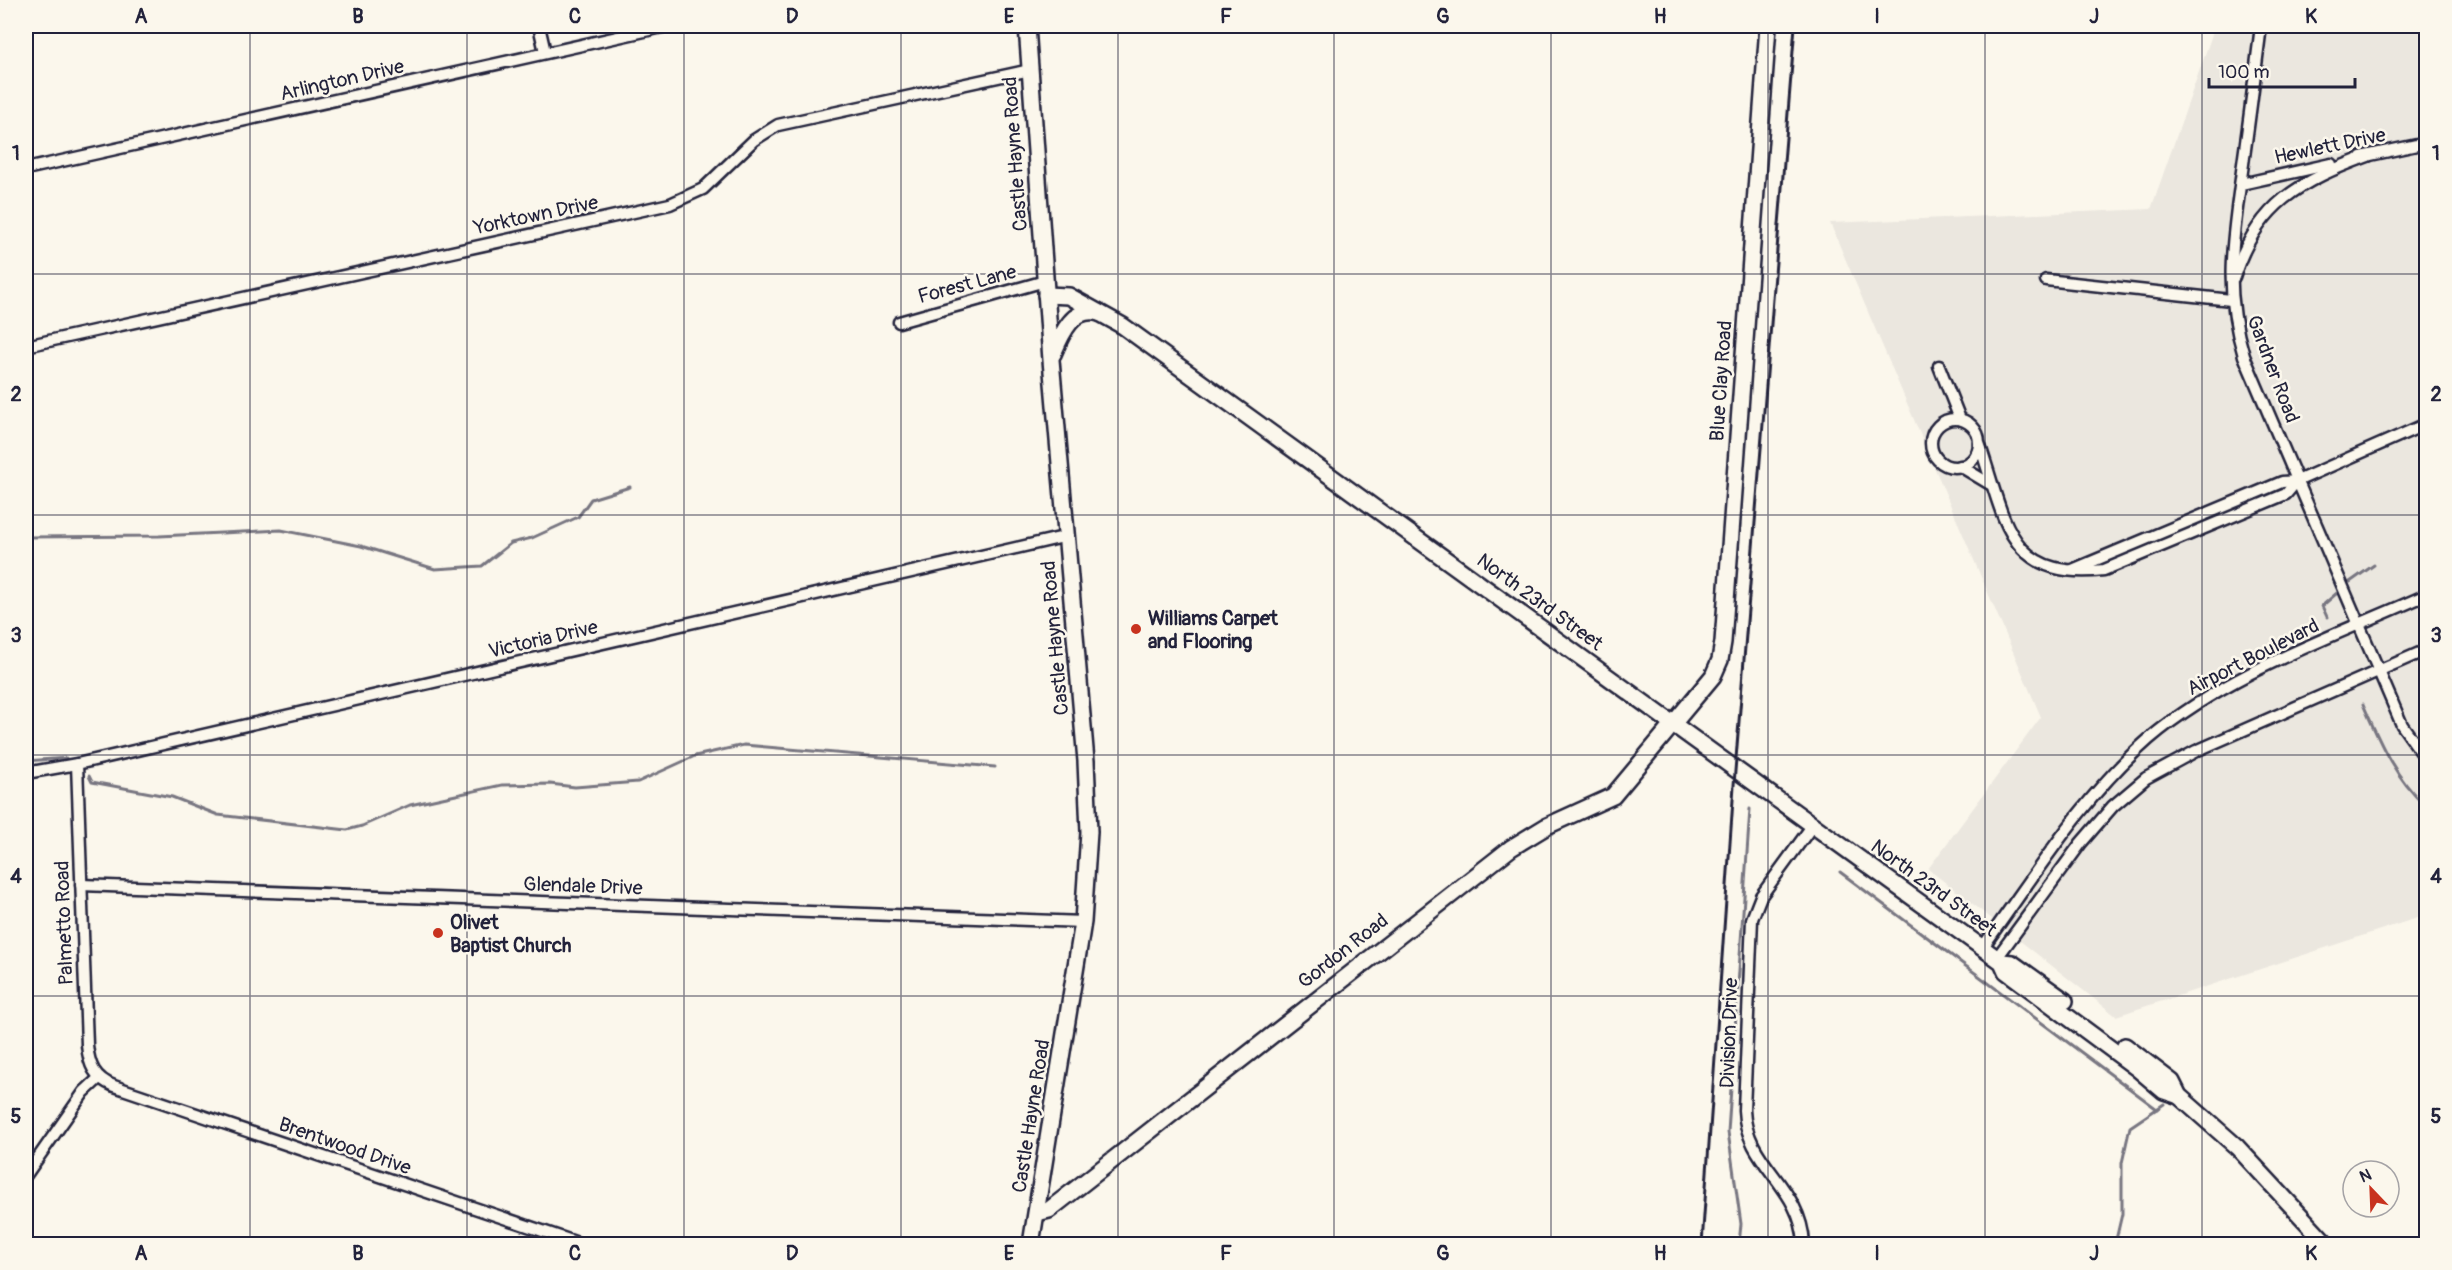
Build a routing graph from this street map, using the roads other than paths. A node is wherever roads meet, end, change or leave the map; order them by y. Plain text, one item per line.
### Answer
1 (539, 26) edge
2 (667, 26) edge
3 (1027, 26) edge
4 (1768, 26) edge
5 (2261, 26) edge
6 (545, 52) junction
7 (1030, 70) junction
8 (2427, 143) edge
9 (2368, 156) junction
10 (26, 169) edge
11 (2241, 184) junction
12 (2046, 280) dead end
13 (1046, 288) junction
14 (2231, 295) junction
15 (1106, 315) junction
16 (898, 322) dead end
17 (26, 346) edge
18 (1051, 360) junction
19 (1939, 366) dead end
20 (1960, 419) junction
21 (2427, 424) edge
22 (1979, 443) junction
23 (1960, 466) junction
24 (2298, 481) junction
25 (1990, 484) junction
26 (1068, 536) junction
27 (2427, 595) edge
28 (2360, 625) junction
29 (2427, 650) edge
30 (2379, 671) junction
31 (1673, 724) junction
32 (2427, 759) edge
33 (77, 764) junction
34 (26, 772) edge
35 (1812, 826) junction
36 (81, 885) junction
37 (1083, 922) junction
38 (1982, 948) junction
39 (1999, 961) junction
40 (99, 1078) junction
41 (26, 1175) edge
42 (1037, 1213) junction
43 (581, 1245) edge
44 (1031, 1245) edge
45 (1803, 1245) edge
46 (2327, 1245) edge

1 - 6 street
2 - 6 street, Arlington Drive
3 - 7 main road, Castle Hayne Road
4 - 31 main road, Blue Clay Road
5 - 11 street, Gardner Road
6 - 10 street, Arlington Drive
7 - 13 main road, Castle Hayne Road
7 - 17 street, Yorktown Drive
8 - 9 street, Hewlett Drive
9 - 11 street, Hewlett Drive
9 - 14 street
11 - 14 street, Gardner Road
12 - 14 street
13 - 15 main road, North 23rd Street
13 - 16 street, Forest Lane
13 - 18 main road, Castle Hayne Road
14 - 24 street, Gardner Road
15 - 18 main road
15 - 31 main road, North 23rd Street
18 - 26 main road, Castle Hayne Road
19 - 20 street
20 - 22 street
20 - 23 street
21 - 24 street
22 - 23 street
22 - 25 street
23 - 25 street
24 - 25 street
24 - 28 street, Gardner Road
26 - 33 street, Victoria Drive
26 - 37 main road, Castle Hayne Road
27 - 28 street, Airport Boulevard
28 - 30 street, Gardner Road
28 - 38 street, Airport Boulevard
29 - 30 street
30 - 32 street, Gardner Road
30 - 39 street
31 - 35 main road, North 23rd Street
31 - 42 main road, Gordon Road
33 - 34 street, Victoria Drive
33 - 36 street, Palmetto Road
35 - 38 main road, North 23rd Street
35 - 45 street, Division Drive
36 - 37 street, Glendale Drive
36 - 40 street, Palmetto Road
37 - 42 main road, Castle Hayne Road
38 - 39 main road, North 23rd Street
39 - 46 main road, North 23rd Street
40 - 41 street
40 - 43 street, Brentwood Drive
42 - 44 main road, Castle Hayne Road

